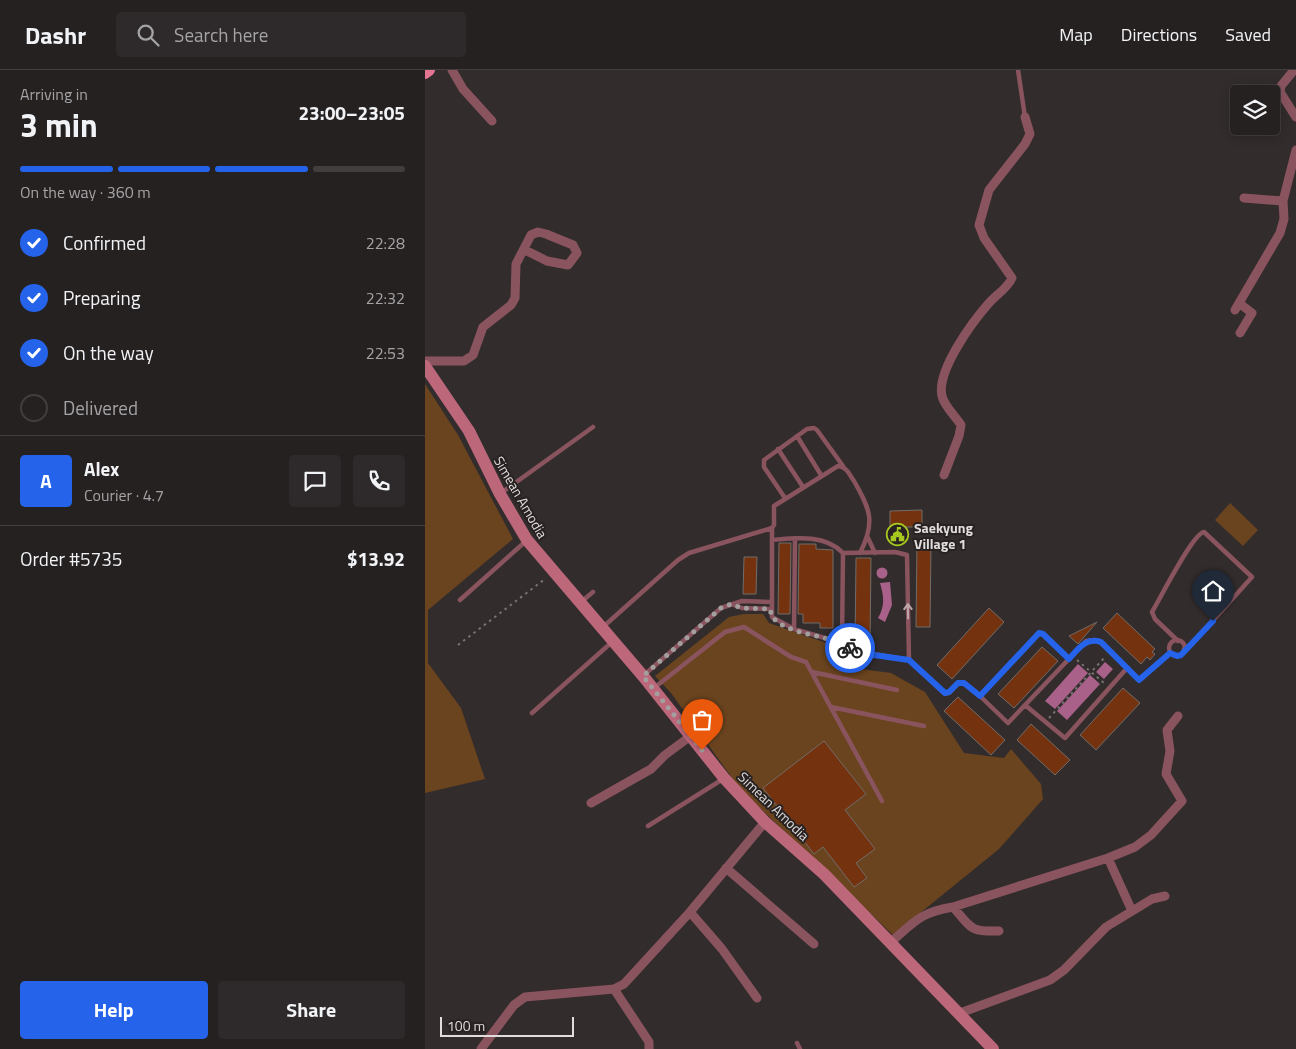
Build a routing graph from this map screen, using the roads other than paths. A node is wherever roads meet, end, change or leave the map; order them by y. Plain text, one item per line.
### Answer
1 (452, 70) edge
2 (1017, 70) edge
3 (1294, 70) edge
4 (1025, 117) joint
5 (1296, 117) edge
6 (492, 121) dead end
7 (1296, 150) edge
8 (1244, 198) dead end
9 (1283, 201) junction
10 (525, 250) junction
11 (1240, 333) dead end
12 (425, 361) edge
13 (425, 366) edge
14 (593, 428) dead end
15 (797, 436) junction
16 (778, 449) junction
17 (843, 466) junction
18 (821, 475) junction
19 (945, 475) dead end
20 (803, 487) junction
21 (500, 494) junction
22 (785, 498) junction
23 (771, 528) junction
24 (795, 538) junction
25 (868, 538) junction
26 (527, 540) junction
27 (771, 540) junction
28 (860, 553) junction
29 (875, 553) junction
30 (843, 554) junction
31 (593, 592) dead end
32 (459, 600) dead end
33 (770, 602) junction
34 (580, 603) junction
35 (731, 604) junction
36 (770, 609) junction
37 (602, 628) junction
38 (795, 629) junction
39 (613, 641) junction
40 (1177, 641) junction
41 (842, 642) junction
42 (1184, 649) junction
43 (1170, 653) junction
44 (1070, 657) junction
45 (909, 660) junction
46 (1127, 668) junction
47 (812, 672) junction
48 (643, 676) junction
49 (653, 689) junction
50 (897, 690) dead end
51 (980, 696) junction
52 (1025, 705) junction
53 (831, 706) junction
54 (532, 713) dead end
55 (1178, 716) dead end
56 (923, 726) dead end
57 (691, 735) junction
58 (724, 778) junction
59 (882, 801) dead end
60 (591, 803) dead end
61 (765, 822) junction
62 (648, 826) dead end
63 (1108, 858) junction
64 (726, 868) junction
65 (1165, 896) dead end
66 (953, 907) junction
67 (1132, 911) junction
68 (690, 912) junction
69 (999, 931) dead end
70 (891, 942) junction
71 (813, 944) dead end
72 (615, 989) junction
73 (757, 998) dead end
74 (960, 1013) junction
75 (797, 1043) dead end
76 (481, 1049) edge
77 (649, 1049) edge
78 (800, 1049) edge
79 (993, 1049) edge

1 - 6 street
2 - 4 lane
3 - 5 street
4 - 19 street
7 - 9 street
8 - 9 street
9 - 11 street
10 - 10 street
10 - 12 street
13 - 21 street, Simean Amodia
14 - 21 lane
15 - 16 lane
15 - 17 lane
15 - 18 lane
16 - 20 lane
16 - 22 lane
17 - 18 lane
17 - 25 lane
18 - 20 lane
20 - 22 lane
21 - 26 street, Simean Amodia
22 - 23 lane
23 - 27 lane
23 - 37 lane
24 - 27 lane
24 - 30 lane
24 - 38 lane
25 - 28 lane
25 - 29 lane
26 - 32 lane
26 - 34 street, Simean Amodia
27 - 33 lane
28 - 29 lane
28 - 30 lane
45 -> 29 lane
30 - 41 lane
31 - 34 lane
33 - 35 lane
33 - 36 lane
34 - 37 street, Simean Amodia
35 - 36 lane
35 - 48 lane
36 - 38 lane
37 - 39 street, Simean Amodia
38 - 41 lane
39 - 48 street, Simean Amodia
39 - 54 lane
40 - 42 lane
40 - 42 lane
40 - 43 lane
41 - 45 lane
42 - 43 lane
43 - 46 lane
44 - 46 lane
44 - 51 lane
44 - 52 lane
45 - 51 lane
46 - 52 lane
47 - 49 lane
47 - 50 lane
47 - 53 lane
48 - 49 street, Simean Amodia
49 - 57 street, Simean Amodia
51 - 52 lane
53 - 56 lane
53 - 59 lane
55 - 63 street
57 - 58 street, Simean Amodia
57 - 60 street
58 - 61 street, Simean Amodia
58 - 62 lane
61 - 64 street
61 - 70 street, Simean Amodia
63 - 66 street
63 - 67 street
64 - 68 street
64 - 71 street
65 - 67 street
66 - 69 street
66 - 70 street
67 - 74 street
68 - 72 street
68 - 73 street
70 - 74 street, Simean Amodia
72 - 76 street
72 - 77 street
74 - 79 street, Simean Amodia
75 - 78 lane

